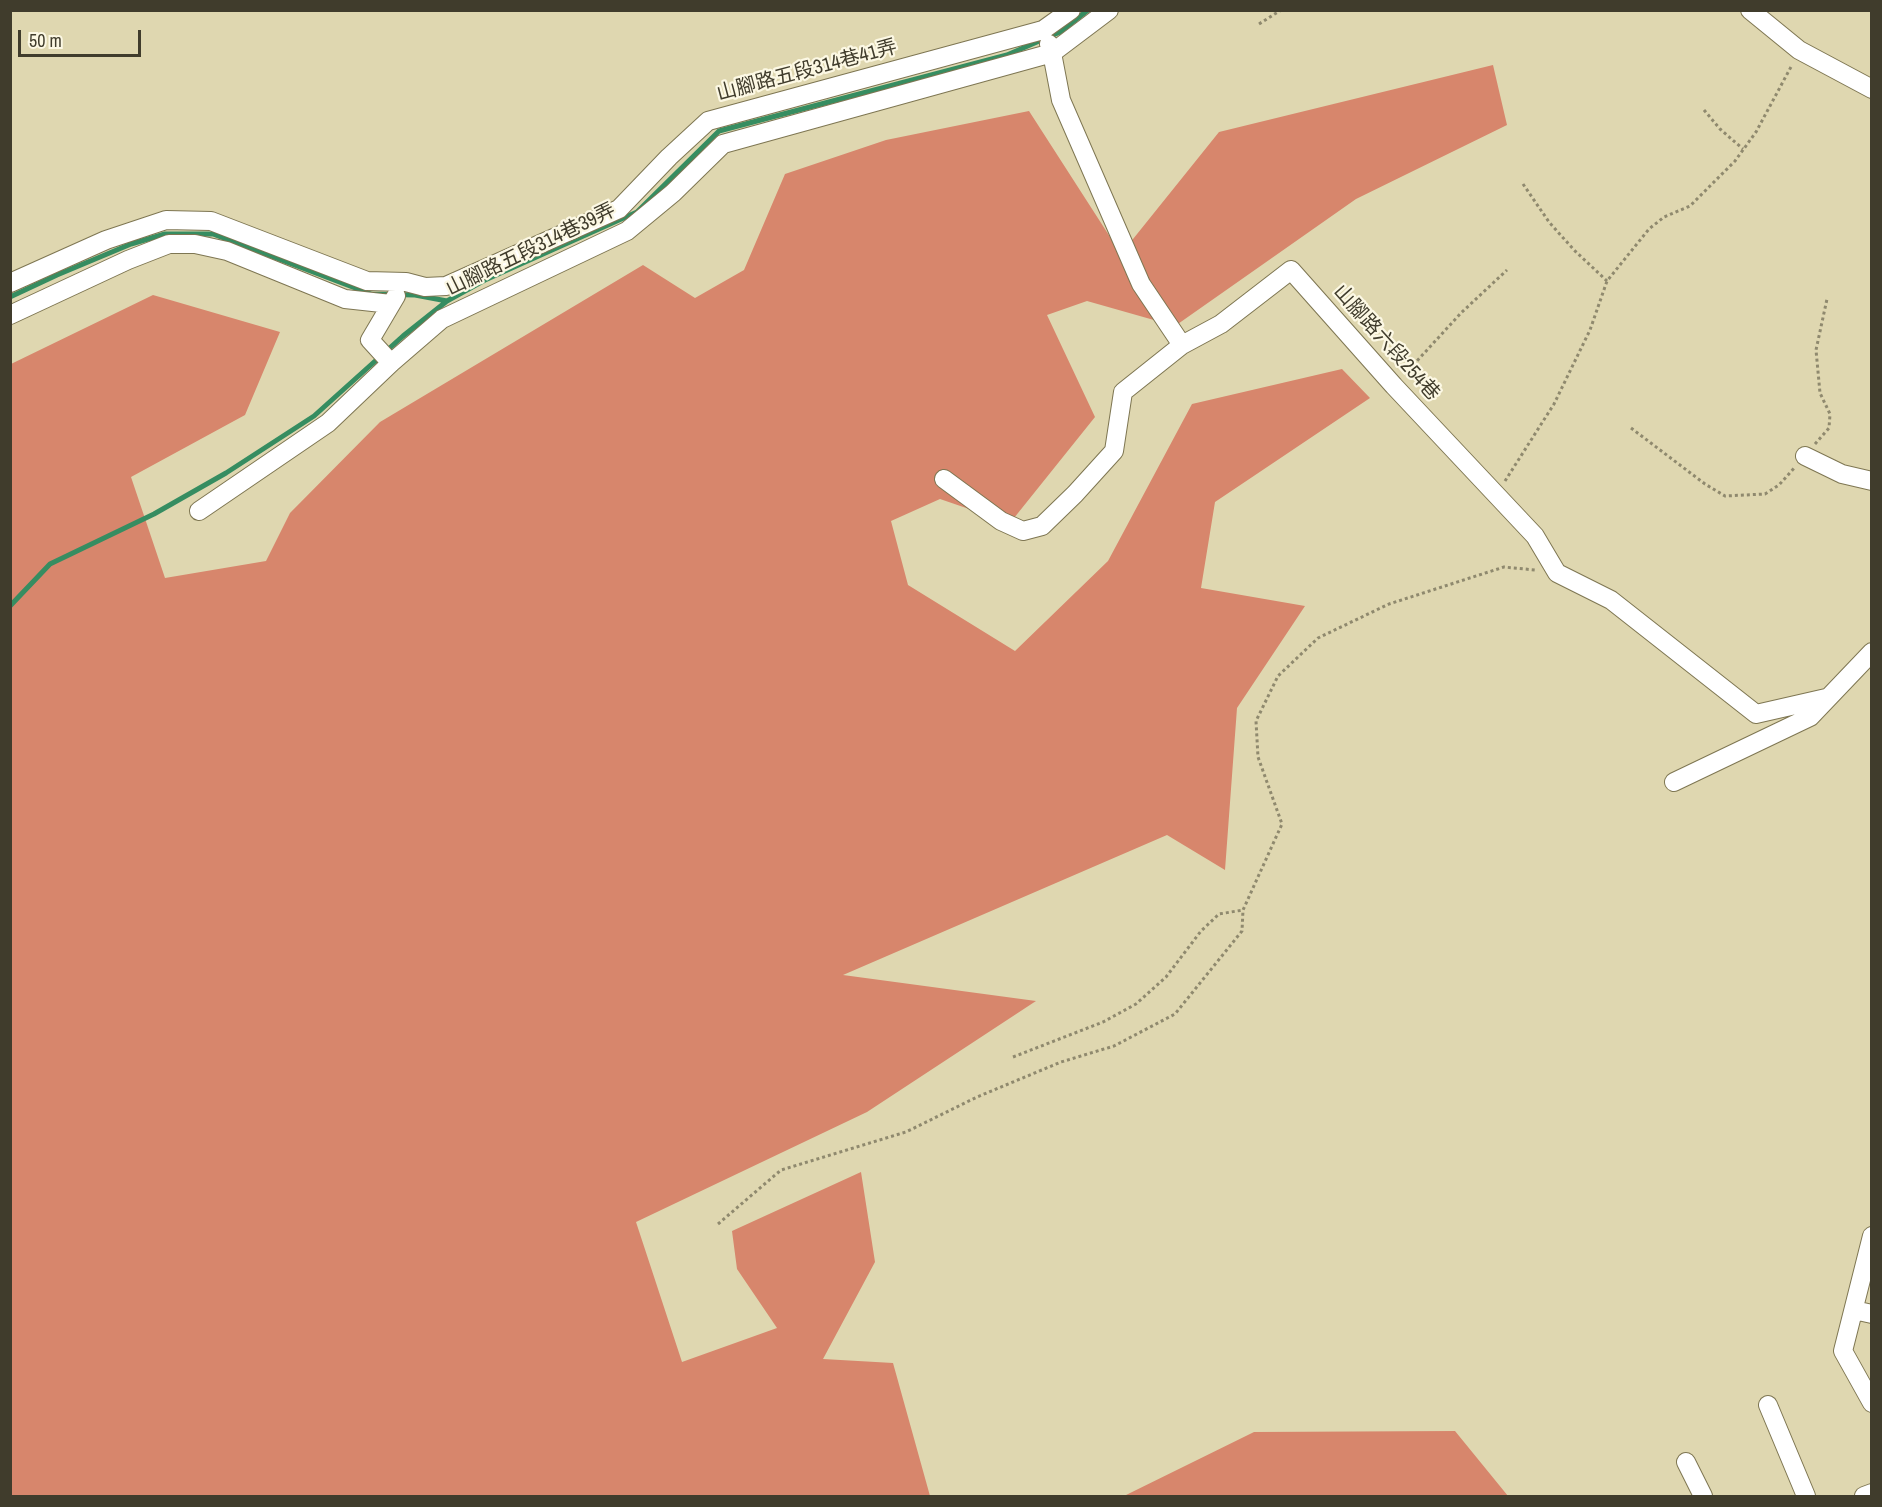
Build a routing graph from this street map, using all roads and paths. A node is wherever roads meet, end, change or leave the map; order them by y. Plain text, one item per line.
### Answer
1 (1071, 10) edge
2 (1109, 10) edge
3 (1281, 10) edge
4 (1750, 10) edge
5 (1259, 24) dead end
6 (1043, 30) junction
7 (1799, 50) junction
8 (1052, 53) junction
9 (1872, 89) edge
10 (1704, 110) dead end
11 (1743, 149) junction
12 (1523, 184) dead end
13 (1507, 270) dead end
14 (1607, 280) junction
15 (406, 282) junction
16 (10, 283) edge
17 (1827, 298) dead end
18 (391, 304) junction
19 (10, 315) edge
20 (1182, 345) junction
21 (391, 363) junction
22 (1394, 386) junction
23 (1631, 428) dead end
24 (1805, 456) junction
25 (944, 479) dead end
26 (1872, 481) edge
27 (1494, 491) junction
28 (199, 511) dead end
29 (1557, 573) junction
30 (1872, 652) edge
31 (1826, 698) junction
32 (1674, 782) dead end
33 (1243, 910) junction
34 (1013, 1057) dead end
35 (718, 1224) dead end
36 (1872, 1236) edge
37 (1863, 1312) edge
38 (1872, 1403) edge
39 (1768, 1405) dead end
40 (1686, 1462) dead end
41 (1872, 1493) edge
42 (1703, 1497) edge
43 (1806, 1497) edge
44 (1864, 1497) edge

1 - 6 lane, 山腳路五段314巷41弄
2 - 8 lane, 山腳路五段314巷39弄
3 - 5 path
4 - 7 lane
6 - 8 lane
6 - 15 lane, 山腳路五段314巷41弄
7 - 9 lane
7 - 11 path
8 - 20 lane
8 - 21 lane, 山腳路五段314巷39弄
10 - 11 path
11 - 14 path
12 - 14 path
13 - 22 path
14 - 27 path
15 - 16 lane, 山腳路五段314巷41弄
15 - 18 lane
17 - 24 path
18 - 19 lane
18 - 21 lane
20 - 22 lane, 山腳路六段254巷
20 - 25 lane, 山腳路六段254巷
21 - 28 lane, 山腳路五段314巷39弄
22 - 27 lane, 山腳路六段254巷
23 - 24 path
24 - 26 lane
27 - 29 lane, 山腳路六段254巷
29 - 31 lane
29 - 33 path
30 - 31 lane
31 - 32 lane
33 - 34 path
33 - 35 path
36 - 37 lane
37 - 38 lane
39 - 43 lane
40 - 42 lane
41 - 44 lane

